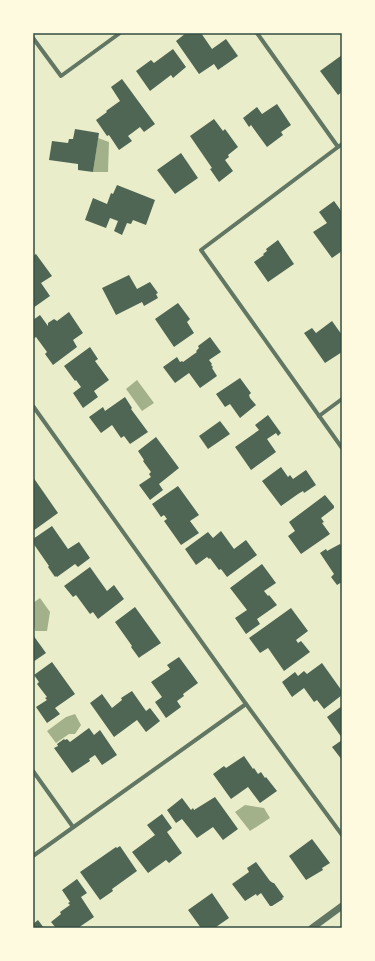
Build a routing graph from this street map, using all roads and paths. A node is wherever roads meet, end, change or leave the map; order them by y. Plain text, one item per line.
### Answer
1 (120, 33) edge
2 (257, 33) edge
3 (33, 38) edge
4 (340, 145) edge
5 (342, 399) edge
6 (33, 406) edge
7 (319, 416) junction
8 (342, 448) edge
9 (246, 704) junction
10 (33, 771) edge
11 (73, 826) junction
12 (342, 835) edge
13 (33, 856) edge
14 (342, 906) edge
15 (312, 928) edge

1 - 3 street
2 - 4 street
4 - 7 street
5 - 7 street
6 - 9 street
7 - 8 street
9 - 11 street
9 - 12 street
10 - 11 street
11 - 13 street
14 - 15 street

